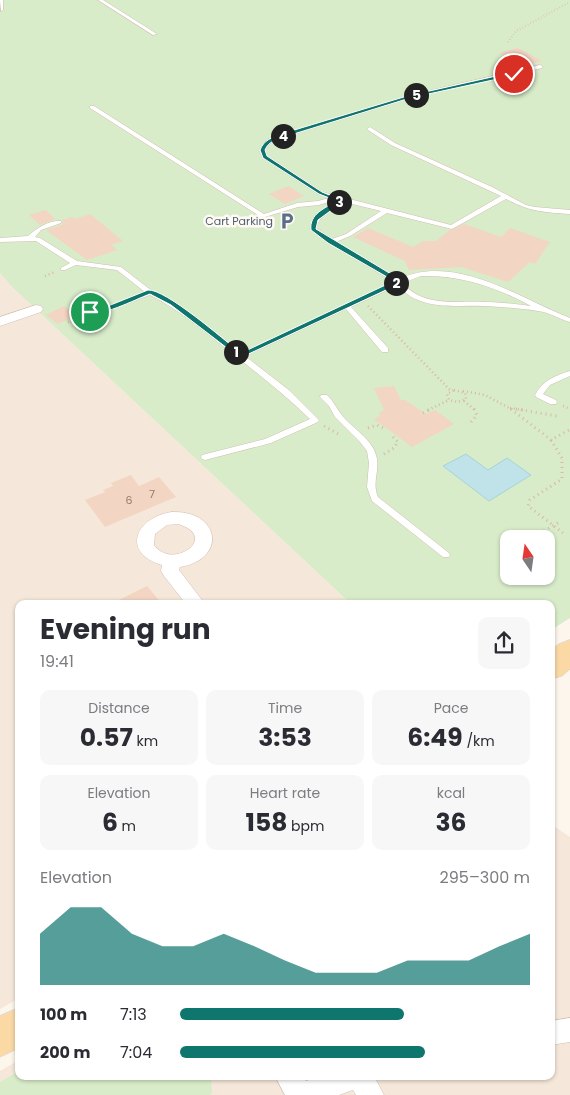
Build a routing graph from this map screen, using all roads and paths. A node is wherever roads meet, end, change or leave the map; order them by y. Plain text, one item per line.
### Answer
1 (1, 0) edge
2 (100, 0) edge
3 (570, 2) edge
4 (1, 10) dead end
5 (155, 34) dead end
6 (508, 42) dead end
7 (540, 67) dead end
8 (92, 107) dead end
9 (370, 130) dead end
10 (506, 196) junction
11 (338, 200) junction
12 (386, 211) junction
13 (570, 212) edge
14 (59, 222) dead end
15 (30, 238) junction
16 (0, 240) edge
17 (330, 242) junction
18 (75, 263) junction
19 (63, 269) dead end
20 (399, 282) junction
21 (150, 292) junction
22 (362, 300) junction
23 (348, 307) junction
24 (36, 309) dead end
25 (542, 309) junction
26 (98, 312) joint
27 (570, 320) edge
28 (0, 322) edge
29 (68, 322) dead end
30 (385, 350) dead end
31 (240, 356) junction
32 (570, 373) edge
33 (451, 391) junction
34 (463, 392) junction
35 (324, 397) dead end
36 (449, 400) junction
37 (464, 401) junction
38 (554, 402) dead end
39 (507, 407) junction
40 (424, 413) dead end
41 (557, 416) dead end
42 (470, 422) dead end
43 (569, 430) edge
44 (391, 435) dead end
45 (551, 440) junction
46 (373, 456) junction
47 (205, 458) dead end
48 (561, 521) dead end
49 (553, 526) junction
50 (546, 530) edge
51 (563, 533) dead end
52 (446, 555) dead end
53 (172, 561) dead end
54 (193, 600) edge
55 (570, 652) edge
56 (555, 664) edge
57 (15, 1029) edge
58 (570, 1030) edge
59 (555, 1032) edge
60 (0, 1037) edge
61 (291, 1080) edge
62 (347, 1080) edge
63 (361, 1080) edge
64 (300, 1095) edge
65 (304, 1095) edge
66 (371, 1095) edge

1 - 4 lane
2 - 5 lane
3 - 6 path
7 - 11 lane
8 - 11 lane
9 - 10 lane
10 - 12 lane
10 - 13 lane
11 - 12 lane
11 - 17 lane
12 - 17 lane
14 - 15 lane
15 - 16 lane
15 - 18 lane
17 - 20 lane
18 - 19 lane
18 - 21 lane
20 - 22 lane
20 - 25 lane
20 - 25 lane
21 - 26 lane
21 - 31 lane
22 - 23 lane
22 - 33 path
23 - 30 lane
23 - 31 lane
24 - 28 street
25 - 27 lane
26 - 29 path
31 - 47 lane
32 - 38 lane
33 - 34 path
33 - 36 path
34 - 37 path
34 - 39 path
35 - 46 lane
36 - 37 path
36 - 40 path
37 - 42 path
39 - 41 path
39 - 45 path
43 - 45 path
44 - 46 path
45 - 49 path
46 - 52 lane
48 - 49 path
49 - 50 path
49 - 51 path
53 - 54 street
55 - 56 main road
57 - 60 main road
58 - 59 street
61 - 64 street
62 - 65 street
63 - 66 street

